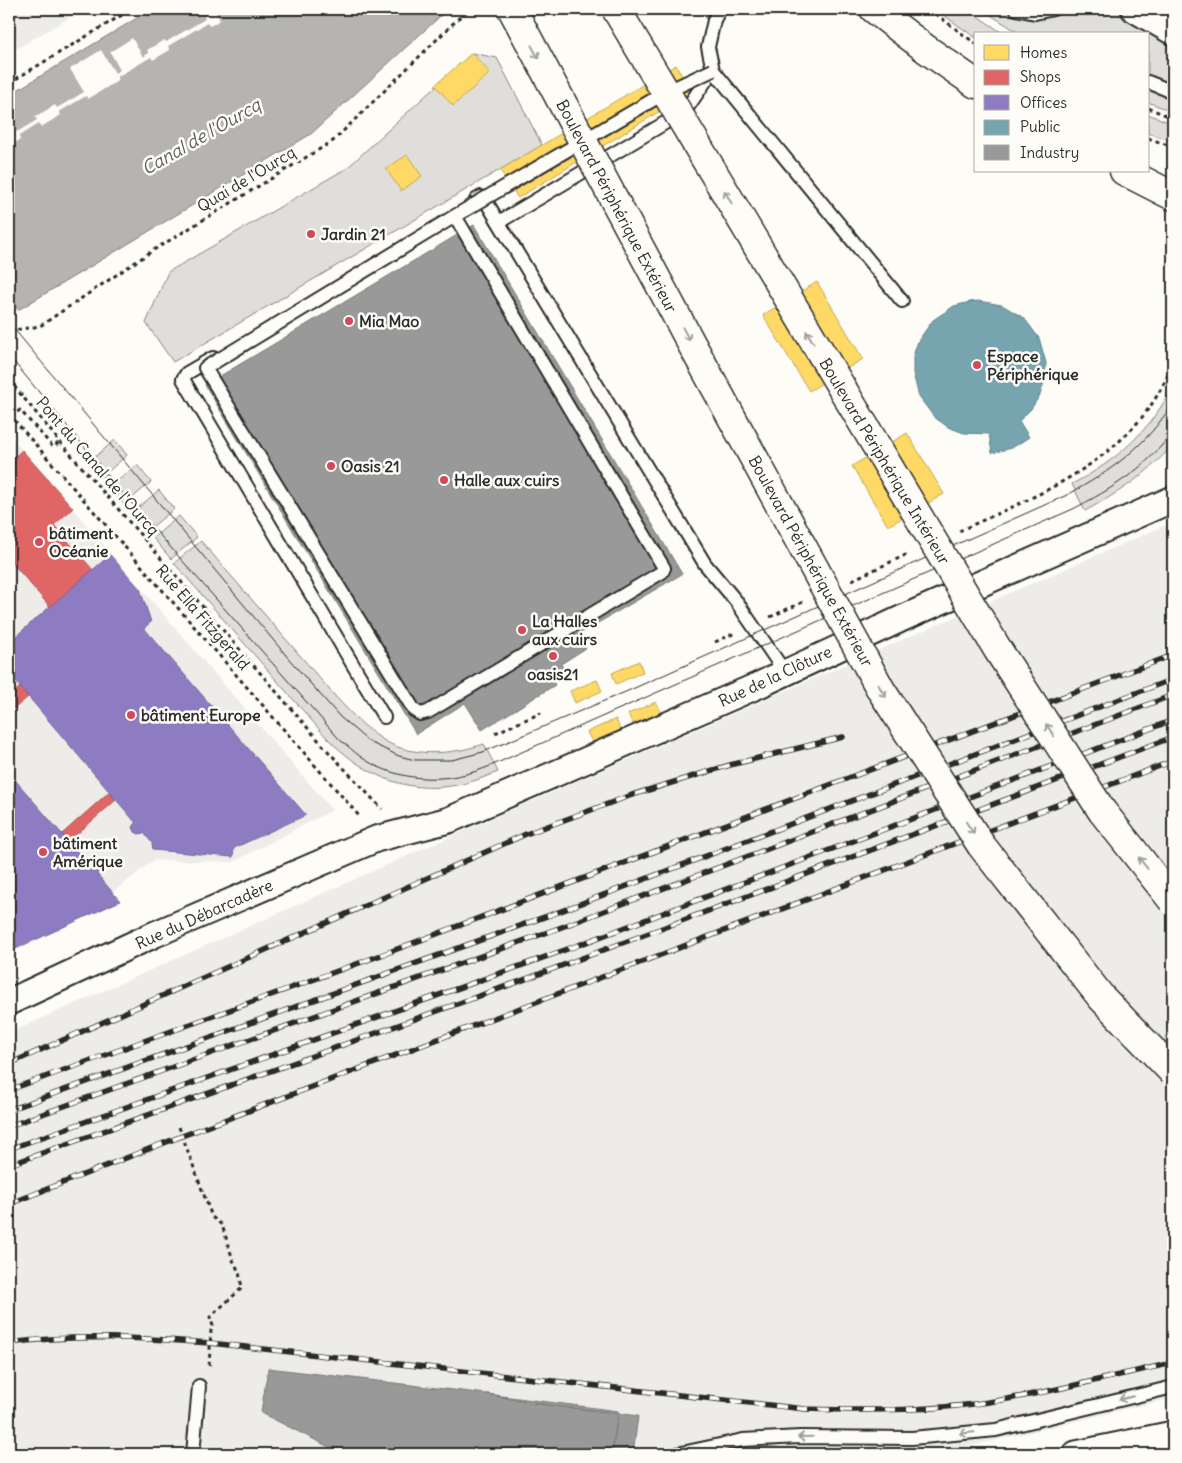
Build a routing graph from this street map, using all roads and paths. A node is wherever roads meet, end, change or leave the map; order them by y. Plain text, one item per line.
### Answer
1 (132, 9) edge
2 (468, 9) edge
3 (512, 9) edge
4 (616, 9) edge
5 (720, 9) edge
6 (874, 9) edge
7 (929, 9) edge
8 (1016, 9) edge
9 (1052, 9) edge
10 (1134, 9) edge
11 (1173, 32) edge
12 (974, 43) edge
13 (713, 70) junction
14 (9, 83) edge
15 (974, 83) edge
16 (1150, 83) edge
17 (1173, 92) edge
18 (1150, 109) edge
19 (1173, 118) edge
20 (1150, 139) edge
21 (1173, 147) edge
22 (1126, 172) edge
23 (1173, 196) edge
24 (455, 216) junction
25 (499, 222) junction
26 (902, 301) dead end
27 (9, 331) edge
28 (1173, 362) edge
29 (9, 380) edge
30 (10, 415) edge
31 (60, 442) junction
32 (1173, 498) edge
33 (959, 531) dead end
34 (914, 552) dead end
35 (851, 580) dead end
36 (806, 600) dead end
37 (752, 625) junction
38 (715, 642) dead end
39 (784, 671) junction
40 (541, 713) dead end
41 (384, 717) dead end
42 (495, 733) dead end
43 (369, 794) dead end
44 (401, 833) joint
45 (376, 839) junction
46 (1173, 901) edge
47 (9, 1002) edge
48 (1173, 1072) edge
49 (178, 1128) dead end
50 (199, 1386) joint
51 (1173, 1387) edge
52 (1173, 1434) edge
53 (193, 1454) edge
54 (677, 1454) edge
55 (1076, 1454) edge

1 - 14 path
2 - 27 path, Quai de l'Ourcq
3 -> 48 main road, Boulevard Périphérique Extérieur, bridge
46 -> 4 main road, Boulevard Périphérique Intérieur, bridge
5 - 13 lane
6 - 15 main road
7 - 12 path
8 - 9 lane
10 - 11 street
13 - 24 lane, bridge
13 - 25 lane
13 - 26 lane
16 - 17 lane
18 - 19 path
20 - 21 path
22 - 23 main road
24 - 24 lane, bridge
25 - 37 lane
25 - 41 lane
28 - 33 path
29 - 31 path, Pont du Canal de l'Ourcq
30 - 31 path
30 - 45 path, Rue Ella Fitzgerald
31 - 43 path, Pont du Canal de l'Ourcq
32 - 39 street, Rue de la Clôture
34 - 35 path
36 - 37 path
37 - 38 path
37 - 39 lane
39 - 44 street, Rue de la Clôture
40 - 42 path
44 - 45 street, Rue du Débarcadère
45 - 47 street, Rue du Débarcadère
49 - 50 path
50 - 53 lane
51 -> 54 lane
52 - 55 street

